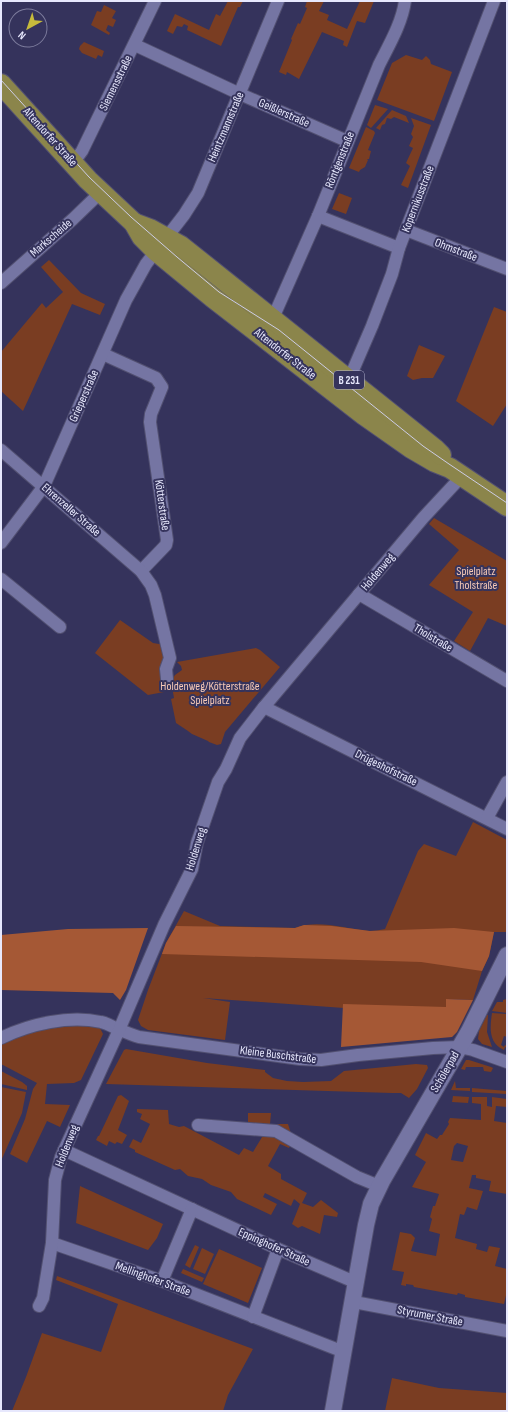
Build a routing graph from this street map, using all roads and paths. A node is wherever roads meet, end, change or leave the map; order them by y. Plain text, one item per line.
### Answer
1 (155, 1) edge
2 (278, 1) edge
3 (405, 1) edge
4 (494, 1) edge
5 (135, 44) junction
6 (1, 84) edge
7 (240, 94) junction
8 (347, 141) junction
9 (73, 163) junction
10 (101, 192) junction
11 (318, 216) junction
12 (406, 230) junction
13 (161, 244) junction
14 (399, 248) junction
15 (507, 269) edge
16 (1, 283) edge
17 (273, 318) junction
18 (103, 354) junction
19 (344, 388) junction
20 (1, 450) edge
21 (456, 472) junction
22 (44, 486) junction
23 (507, 506) edge
24 (1, 542) edge
25 (141, 571) junction
26 (1, 579) edge
27 (359, 594) junction
28 (60, 627) dead end
29 (167, 679) dead end
30 (507, 681) edge
31 (264, 707) junction
32 (507, 782) edge
33 (487, 818) junction
34 (507, 829) edge
35 (507, 955) edge
36 (119, 1030) junction
37 (1, 1038) edge
38 (459, 1047) junction
39 (507, 1062) edge
40 (198, 1125) dead end
41 (64, 1150) junction
42 (379, 1186) junction
43 (192, 1209) junction
44 (52, 1243) junction
45 (278, 1249) junction
46 (162, 1281) junction
47 (357, 1283) junction
48 (354, 1302) junction
49 (40, 1306) dead end
50 (253, 1317) junction
51 (507, 1331) edge
52 (344, 1352) junction
53 (333, 1411) edge

1 - 5 street, Siemensstraße
2 - 7 street, Heintzmannstraße
3 - 8 street, Röntgenstraße
4 - 12 street, Kopernikusstraße
5 - 7 street, Geißlerstraße
5 - 9 street, Siemensstraße
6 - 9 main road, Altendorfer Straße / B 231
7 - 8 street, Geißlerstraße
7 - 13 street, Heintzmannstraße
8 - 11 street, Röntgenstraße
9 - 10 main road, Altendorfer Straße / B 231
10 - 13 main road, Altendorfer Straße / B 231
10 - 16 street, Markscheide
11 - 14 street
11 - 17 street, Röntgenstraße
12 - 14 street, Kopernikusstraße
12 - 15 street, Ohmstraße
13 - 17 main road, Altendorfer Straße / B 231
13 - 18 street, Grieperstraße
13 - 19 main road, Altendorfer Straße / B 231
14 - 19 street, Kopernikusstraße
17 - 19 main road, Altendorfer Straße / B 231
18 - 22 street, Grieperstraße
18 - 25 street, Kötterstraße
19 - 21 main road, Altendorfer Straße / B 231
20 - 22 street, Ehrenzeller Straße
21 - 23 main road, Altendorfer Straße / B 231
21 - 27 street, Holdenweg
22 - 24 street, Grieperstraße
22 - 25 street, Ehrenzeller Straße
25 - 29 street
26 - 28 street
27 - 30 street, Tholstraße
27 - 31 street, Holdenweg
31 - 33 street, Drügeshofstraße
31 - 36 street, Holdenweg
32 - 33 street
33 - 34 street, Drügeshofstraße
35 - 38 street, Schölerpad
36 - 37 street, Kleine Buschstraße
36 - 38 street, Kleine Buschstraße
36 - 41 street, Holdenweg
38 - 39 street, Kleine Buschstraße
38 - 42 street, Schölerpad
40 - 42 street
41 - 43 street, Eppinghofer Straße
41 - 44 street, Holdenweg
42 - 47 street, Schölerpad
43 - 45 street, Eppinghofer Straße
43 - 46 street
44 - 46 street, Mellinghofer Straße
44 - 49 street, Holdenweg
45 - 47 street, Eppinghofer Straße
45 - 50 street
46 - 50 street, Mellinghofer Straße
47 - 48 street, Schölerpad
48 - 51 street, Styrumer Straße
48 - 52 street, Schölerpad
50 - 52 street, Mellinghofer Straße
52 - 53 street, Schölerpad

